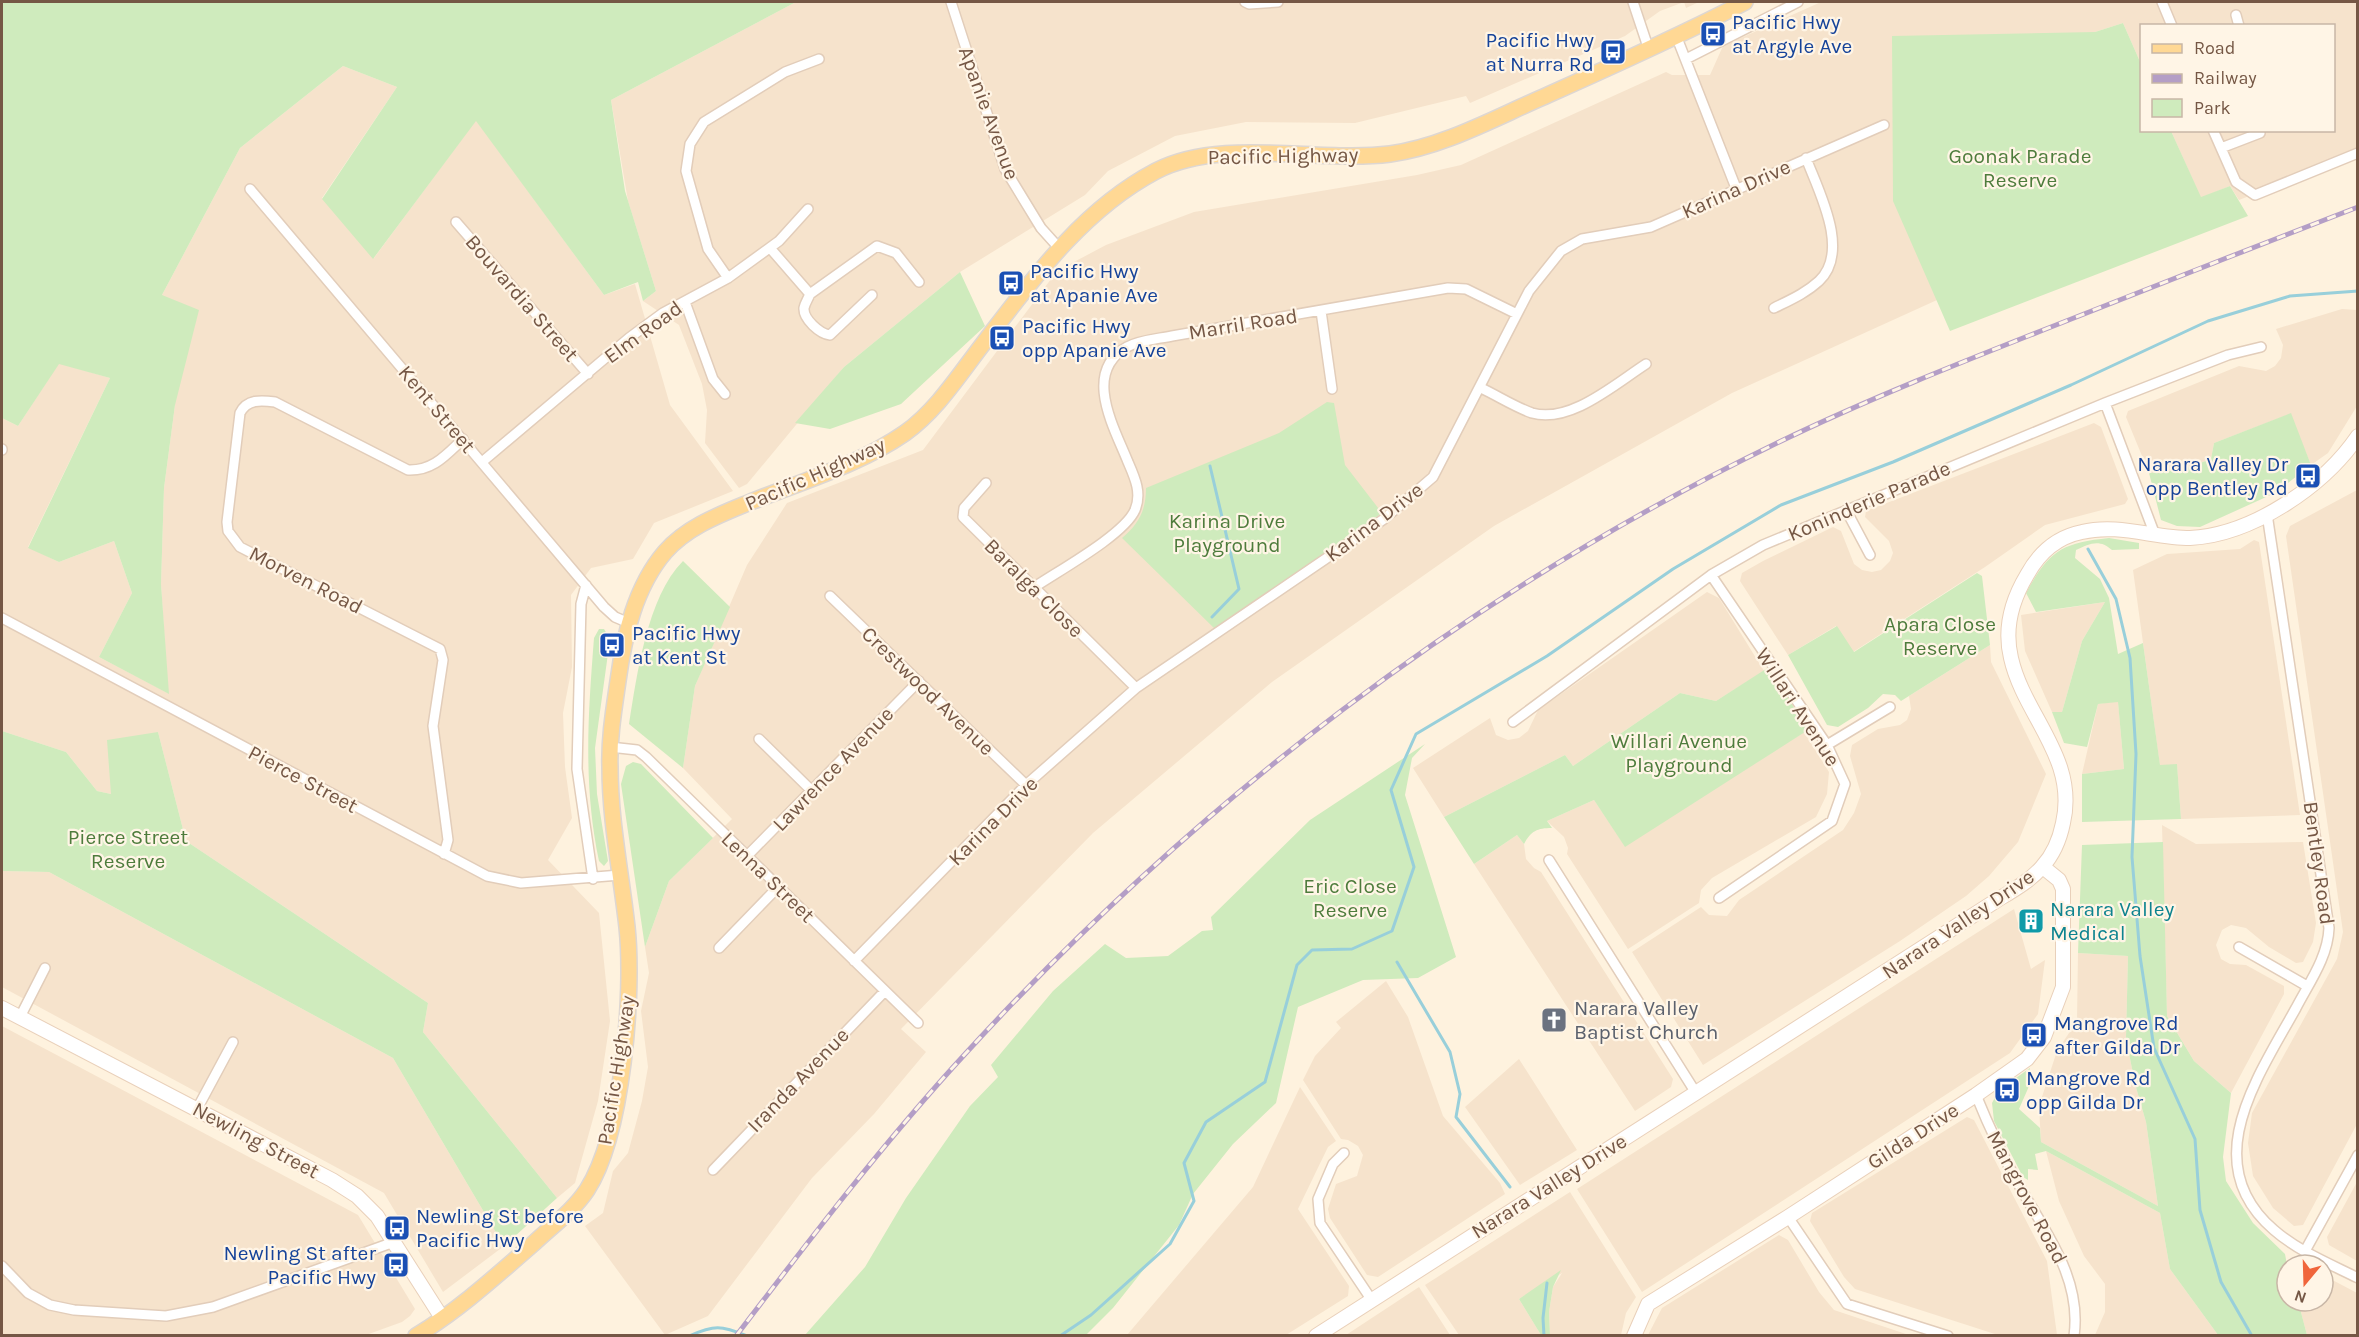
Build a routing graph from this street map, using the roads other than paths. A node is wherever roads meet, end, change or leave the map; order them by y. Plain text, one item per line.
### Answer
1 (951, 2) edge
2 (1245, 2) edge
3 (1278, 2) edge
4 (1633, 2) edge
5 (1745, 2) edge
6 (1798, 2) edge
7 (2162, 2) edge
8 (2236, 15) dead end
9 (2171, 24) edge
10 (2239, 24) edge
11 (1677, 38) junction
12 (1649, 50) junction
13 (819, 59) dead end
14 (1686, 59) junction
15 (1884, 125) dead end
16 (2214, 132) edge
17 (2260, 133) dead end
18 (2221, 148) junction
19 (2358, 153) edge
20 (1806, 158) junction
21 (1736, 188) junction
22 (250, 189) dead end
23 (808, 209) dead end
24 (456, 222) dead end
25 (770, 248) junction
26 (1059, 248) junction
27 (728, 278) junction
28 (919, 282) dead end
29 (810, 294) junction
30 (872, 295) dead end
31 (685, 302) junction
32 (1774, 308) dead end
33 (1321, 311) junction
34 (1517, 314) junction
35 (2261, 347) dead end
36 (1646, 364) dead end
37 (588, 374) junction
38 (1481, 388) junction
39 (1332, 389) dead end
40 (725, 394) dead end
41 (2105, 403) junction
42 (2358, 436) edge
43 (463, 439) junction
44 (482, 462) junction
45 (986, 483) dead end
46 (1846, 510) junction
47 (2267, 513) junction
48 (2155, 535) junction
49 (1870, 555) dead end
50 (1711, 575) junction
51 (585, 585) junction
52 (1034, 588) junction
53 (830, 596) dead end
54 (2, 618) edge
55 (628, 623) junction
56 (919, 681) junction
57 (1136, 688) junction
58 (1890, 707) dead end
59 (1513, 722) dead end
60 (759, 739) dead end
61 (1827, 745) junction
62 (610, 747) junction
63 (1026, 785) junction
64 (812, 791) junction
65 (444, 854) junction
66 (747, 856) junction
67 (1549, 860) dead end
68 (2043, 867) junction
69 (620, 875) junction
70 (594, 879) junction
71 (778, 887) junction
72 (1719, 898) dead end
73 (2239, 947) dead end
74 (719, 948) dead end
75 (854, 961) junction
76 (45, 968) dead end
77 (2307, 986) junction
78 (885, 991) junction
79 (2, 1008) edge
80 (20, 1017) junction
81 (918, 1023) dead end
82 (232, 1042) dead end
83 (1696, 1093) junction
84 (1976, 1095) junction
85 (197, 1109) junction
86 (1344, 1153) dead end
87 (2358, 1155) edge
88 (713, 1170) dead end
89 (1788, 1217) junction
90 (394, 1242) junction
91 (2306, 1251) junction
92 (2, 1266) edge
93 (2358, 1278) edge
94 (1371, 1299) junction
95 (442, 1318) junction
96 (416, 1335) edge
97 (1316, 1335) edge
98 (1634, 1335) edge
99 (1948, 1335) edge
100 (2074, 1335) edge

1 - 26 street, Apanie Avenue
2 - 3 street
4 - 12 street
5 - 11 main road, Pacific Highway
6 - 14 street
7 - 9 street
8 - 10 street
11 - 12 main road, Pacific Highway
11 - 14 street
12 - 26 main road, Pacific Highway
13 - 27 street
14 - 21 street
15 - 20 street, Karina Drive
16 - 18 street
17 - 18 street
18 - 19 street
20 - 21 street, Karina Drive
20 - 32 street
21 - 34 street, Karina Drive
22 - 43 street, Kent Street
23 - 25 street, Elm Road
24 - 37 street, Bouvardia Street
25 - 27 street, Elm Road
25 - 29 street
26 - 55 main road, Pacific Highway
27 - 31 street, Elm Road
28 - 29 street
29 - 30 street
31 - 37 street, Elm Road
31 - 40 street
33 - 34 street, Marril Road
33 - 39 street
33 - 52 street, Marril Road
34 - 38 street, Karina Drive
35 - 41 street, Koninderie Parade
36 - 38 street
37 - 44 street, Elm Road
38 - 57 street, Karina Drive
41 - 46 street, Koninderie Parade
41 - 48 street
42 - 47 main road, Narara Valley Drive
43 - 44 street, Kent Street
43 - 65 street, Morven Road
44 - 51 street, Kent Street
45 - 52 street, Baralga Close
46 - 49 street
46 - 50 street, Koninderie Parade
47 - 48 main road, Narara Valley Drive
47 - 77 street, Bentley Road
48 - 68 main road, Narara Valley Drive
50 - 59 street, Koninderie Parade
50 - 61 street, Willari Avenue
51 - 55 street, Kent Street
51 - 70 street
52 - 57 street, Baralga Close
53 - 56 street, Crestwood Avenue
54 - 65 street, Pierce Street
55 - 62 main road, Pacific Highway
56 - 63 street, Crestwood Avenue
56 - 64 street, Lawrence Avenue
57 - 63 street, Karina Drive
58 - 61 street
60 - 64 street
61 - 72 street, Willari Avenue
62 - 66 street, Lenna Street
62 - 69 main road, Pacific Highway
63 - 75 street, Karina Drive
64 - 66 street, Lawrence Avenue
65 - 70 street, Pierce Street
66 - 71 street, Lenna Street
67 - 83 street
68 - 83 main road, Narara Valley Drive
68 - 84 main road, Gilda Drive
69 - 70 street, Pierce Street
69 - 95 main road, Pacific Highway
71 - 74 street
71 - 75 street, Lenna Street
73 - 77 street
75 - 78 street, Lenna Street
76 - 80 street
77 - 91 street, Bentley Road
78 - 81 street, Lenna Street
78 - 88 street, Iranda Avenue
79 - 80 main road, Newling Street
80 - 85 main road, Newling Street
82 - 85 street
83 - 94 main road, Narara Valley Drive
84 - 89 main road, Gilda Drive
84 - 100 street, Mangrove Road
85 - 90 main road, Newling Street
86 - 94 street
87 - 91 street
89 - 98 main road, Gilda Drive
89 - 99 street
90 - 92 street
90 - 95 main road, Newling Street
91 - 93 street, Bentley Road
94 - 97 main road, Narara Valley Drive
95 - 96 main road, Pacific Highway

